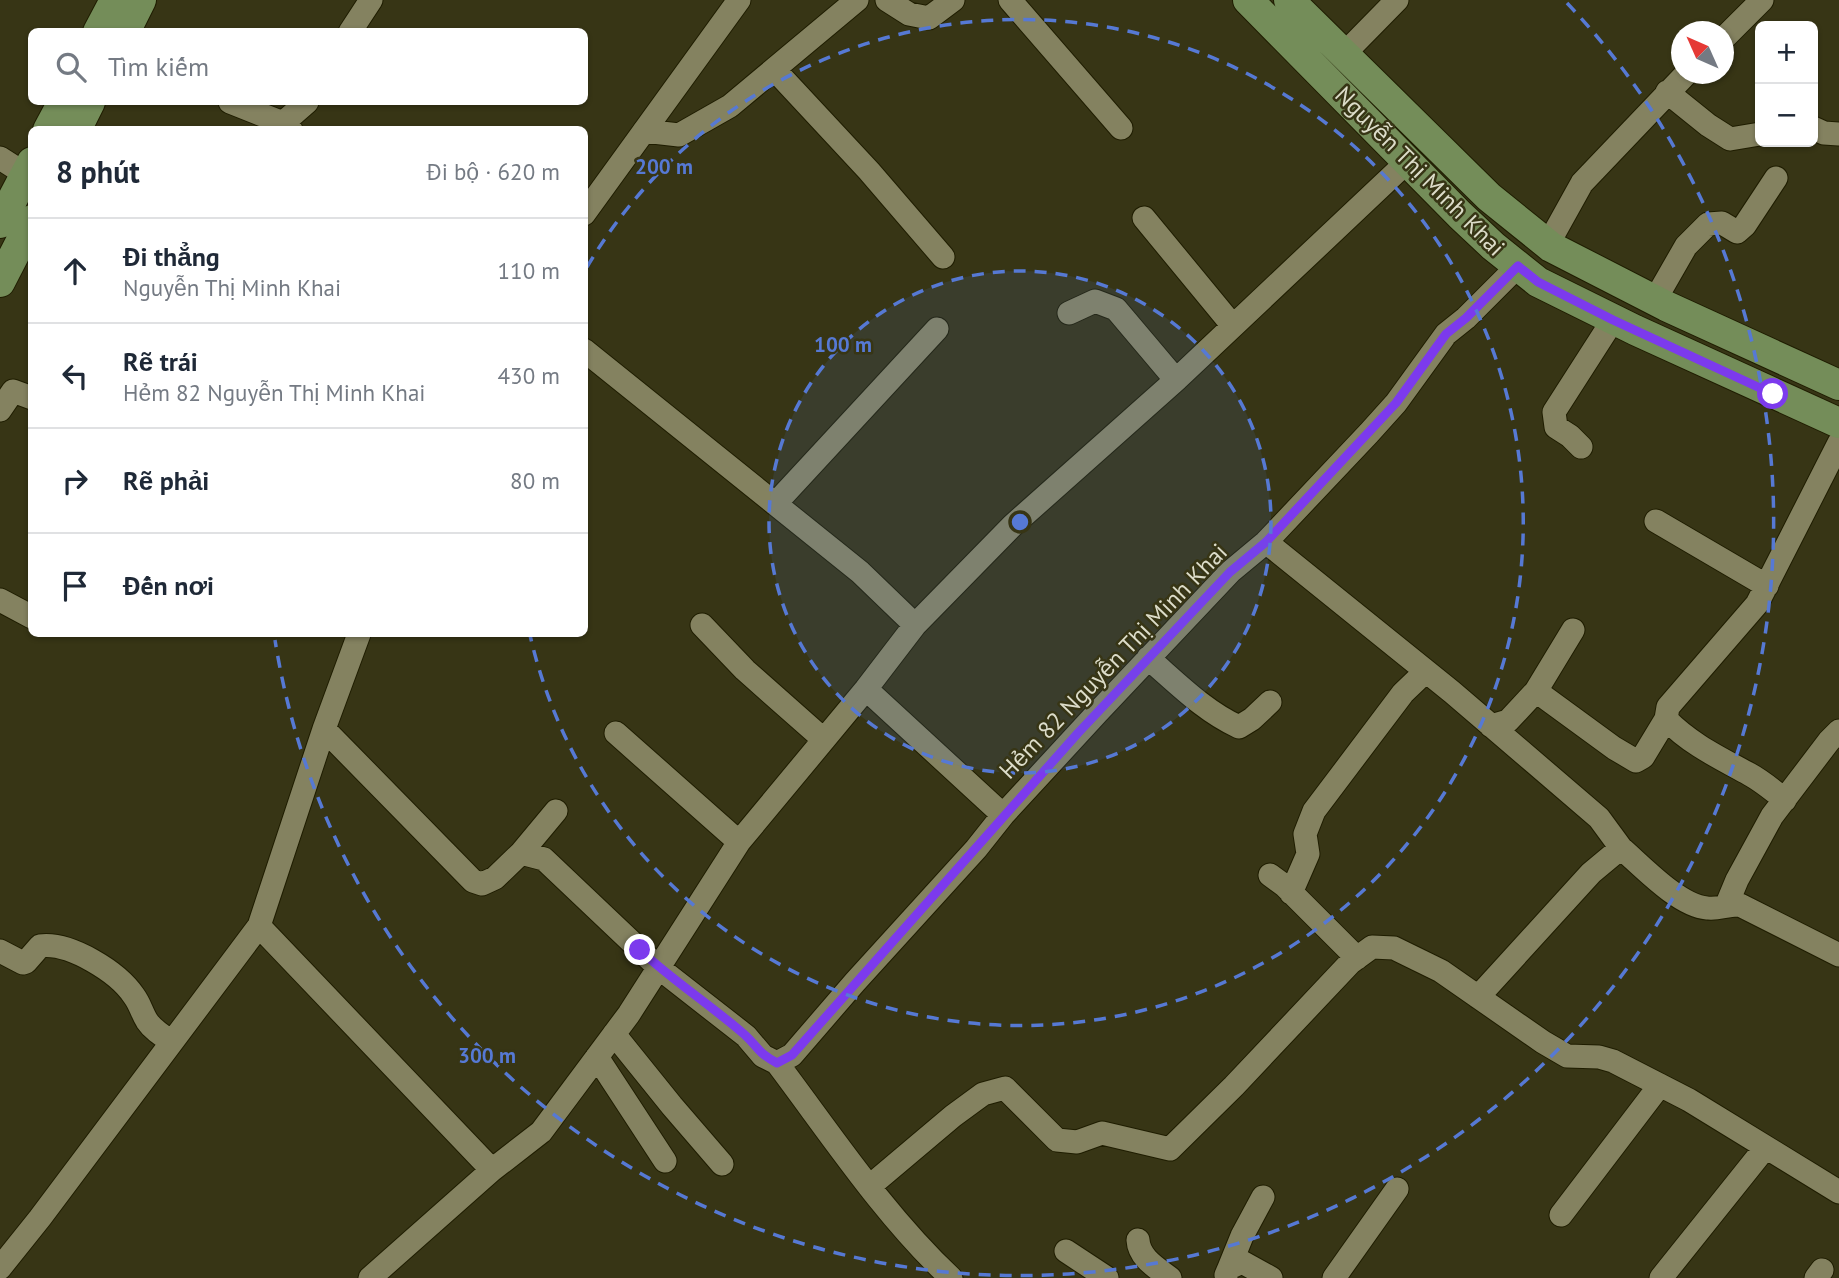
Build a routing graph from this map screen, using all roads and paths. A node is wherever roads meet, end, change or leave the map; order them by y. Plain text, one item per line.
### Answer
1 (115, 0) edge
2 (141, 0) edge
3 (371, 0) edge
4 (739, 0) edge
5 (857, 0) edge
6 (887, 0) edge
7 (953, 0) edge
8 (1010, 0) edge
9 (1248, 0) edge
10 (1289, 0) edge
11 (1397, 0) edge
12 (1762, 0) edge
13 (101, 28) edge
14 (127, 28) edge
15 (353, 28) edge
16 (1734, 28) edge
17 (1344, 54) junction
18 (775, 70) junction
19 (1675, 84) edge
20 (1667, 92) junction
21 (60, 105) edge
22 (88, 105) edge
23 (237, 105) edge
24 (304, 105) edge
25 (50, 126) edge
26 (78, 126) edge
27 (287, 126) edge
28 (1121, 128) dead end
29 (1818, 130) edge
30 (644, 131) junction
31 (1839, 134) edge
32 (1755, 135) edge
33 (0, 158) edge
34 (1408, 161) junction
35 (28, 168) edge
36 (1776, 178) dead end
37 (588, 208) edge
38 (1144, 218) dead end
39 (0, 223) edge
40 (28, 228) edge
41 (1551, 247) junction
42 (943, 257) dead end
43 (1518, 266) junction
44 (0, 282) edge
45 (1655, 300) junction
46 (1069, 313) dead end
47 (1613, 320) junction
48 (1233, 326) junction
49 (937, 329) dead end
50 (588, 353) edge
51 (1176, 380) junction
52 (1839, 385) edge
53 (28, 397) edge
54 (0, 410) edge
55 (1839, 423) edge
56 (1839, 443) edge
57 (1581, 447) dead end
58 (776, 503) junction
59 (1657, 521) dead end
60 (1266, 542) junction
61 (1767, 586) junction
62 (0, 600) edge
63 (28, 615) edge
64 (702, 625) dead end
65 (915, 625) junction
66 (1573, 630) dead end
67 (358, 637) edge
68 (1149, 658) junction
69 (1426, 671) junction
70 (866, 690) junction
71 (1536, 691) junction
72 (1270, 702) dead end
73 (1666, 719) junction
74 (1491, 726) junction
75 (324, 729) junction
76 (1839, 731) edge
77 (616, 733) dead end
78 (823, 739) junction
79 (1785, 800) junction
80 (556, 811) dead end
81 (1003, 815) junction
82 (739, 842) junction
83 (1620, 848) junction
84 (521, 853) junction
85 (1270, 875) dead end
86 (1291, 892) junction
87 (1727, 904) junction
88 (259, 926) junction
89 (0, 951) edge
90 (1839, 955) edge
91 (1357, 958) junction
92 (659, 968) junction
93 (1478, 997) junction
94 (614, 1034) junction
95 (172, 1042) junction
96 (597, 1057) junction
97 (777, 1063) junction
98 (1660, 1085) junction
99 (1765, 1148) junction
100 (665, 1161) dead end
101 (722, 1164) dead end
102 (492, 1170) junction
103 (870, 1186) junction
104 (1397, 1189) dead end
105 (1839, 1192) edge
106 (1263, 1196) dead end
107 (1561, 1215) dead end
108 (1138, 1240) dead end
109 (1066, 1251) dead end
110 (0, 1268) edge
111 (1227, 1273) edge
112 (370, 1278) edge
113 (951, 1278) edge
114 (1107, 1278) edge
115 (1170, 1278) edge
116 (1271, 1278) edge
117 (1334, 1278) edge
118 (1661, 1278) edge

1 - 13 main road
2 - 14 main road
3 - 15 street
4 - 30 street
5 - 18 street
6 - 7 street
8 - 28 street
9 - 34 main road, Nguyễn Thị Minh Khai
10 - 17 main road, Nguyễn Thị Minh Khai
11 - 17 street
12 - 16 street
17 - 41 main road, Nguyễn Thị Minh Khai
18 - 30 street
18 - 42 street
19 - 20 street
20 - 32 street
20 - 41 street
21 - 25 main road
22 - 26 main road
23 - 27 street
24 - 27 street
29 - 31 street
30 - 37 street
33 - 35 street
34 - 43 main road, Nguyễn Thị Minh Khai
34 - 48 street
35 - 39 main road
36 - 45 street
38 - 48 street
40 - 44 main road
41 - 45 main road, Nguyễn Thị Minh Khai
43 - 47 main road, Nguyễn Thị Minh Khai
43 - 60 street, Hẻm 82 Nguyễn Thị Minh Khai
45 - 52 main road, Nguyễn Thị Minh Khai
46 - 51 street
47 - 55 main road, Nguyễn Thị Minh Khai
47 - 57 street
48 - 51 street
49 - 58 street
50 - 58 street
51 - 65 street
53 - 54 street
56 - 61 street
58 - 65 street
59 - 61 street
60 - 68 street, Hẻm 82 Nguyễn Thị Minh Khai
60 - 69 street
61 - 73 street
62 - 63 street
64 - 78 street
65 - 70 street
66 - 71 street
67 - 75 street
68 - 72 street
68 - 81 street, Hẻm 82 Nguyễn Thị Minh Khai
69 - 74 street
69 - 86 street
70 - 78 street
70 - 81 street
71 - 73 street
71 - 74 street
73 - 79 street
74 - 83 street
75 - 84 street
75 - 88 street
76 - 79 street
77 - 82 street
78 - 82 street
79 - 87 street
80 - 84 street
81 - 97 street, Hẻm 82 Nguyễn Thị Minh Khai
82 - 92 street
83 - 87 street
83 - 93 street
84 - 92 street
85 - 86 street
86 - 91 street
87 - 90 street
88 - 95 street
88 - 102 street
89 - 95 street
91 - 93 street
91 - 103 street
92 - 94 street
92 - 97 street
93 - 98 street
94 - 96 street
94 - 101 street
95 - 110 street
96 - 100 street
96 - 102 street
97 - 103 street
98 - 99 street
98 - 107 street
99 - 105 street
99 - 118 street
102 - 112 street
103 - 113 street
104 - 117 street
106 - 111 street
108 - 115 street
109 - 114 street
111 - 116 street

